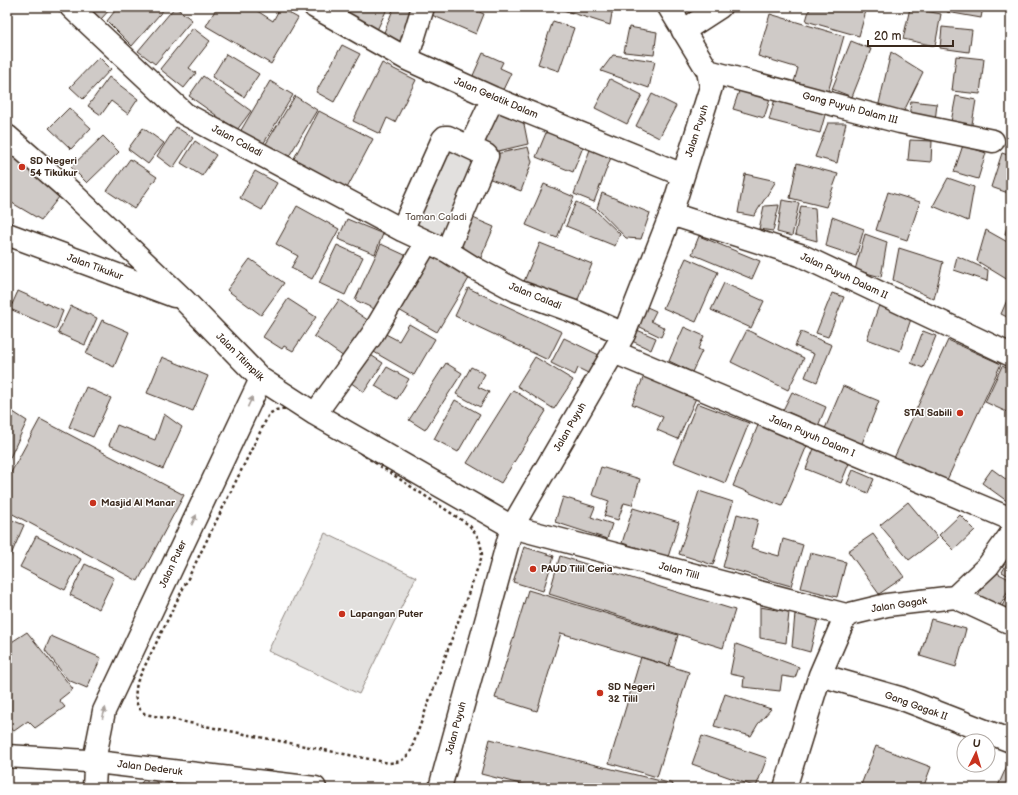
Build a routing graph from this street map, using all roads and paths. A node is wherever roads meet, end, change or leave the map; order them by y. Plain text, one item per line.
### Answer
1 (71, 7) edge
2 (315, 7) edge
3 (423, 7) edge
4 (669, 7) edge
5 (720, 7) edge
6 (683, 31) junction
7 (407, 59) junction
8 (708, 71) junction
9 (493, 98) junction
10 (7, 136) edge
11 (993, 141) dead end
12 (470, 147) junction
13 (683, 175) junction
14 (671, 214) junction
15 (402, 230) junction
16 (7, 234) edge
17 (427, 242) junction
18 (447, 251) junction
19 (183, 299) junction
20 (619, 343) junction
21 (1011, 355) edge
22 (261, 380) junction
23 (315, 414) junction
24 (1011, 519) edge
25 (512, 527) junction
26 (1011, 534) edge
27 (482, 556) joint
28 (955, 597) junction
29 (846, 615) junction
30 (1011, 623) edge
31 (820, 675) junction
32 (1011, 741) edge
33 (7, 756) edge
34 (95, 767) edge
35 (315, 788) edge
36 (440, 788) edge
37 (785, 788) edge

1 - 15 street, Jalan Caladi
2 - 7 street, Jalan Gelatik Dalam
3 - 7 street
4 - 6 street
5 - 6 street
6 - 8 street
7 - 9 street, Jalan Gelatik Dalam
8 - 11 street, Gang Puyuh Dalam III
8 - 13 street, Jalan Puyuh
9 - 12 street
9 - 13 street, Jalan Gelatik Dalam
10 - 19 street, Jalan Titimplik
12 - 15 street
12 - 18 street
13 - 14 street, Jalan Puyuh
14 - 20 street, Jalan Puyuh
14 - 21 street, Jalan Puyuh Dalam II
15 - 17 street, Jalan Caladi
16 - 19 street, Jalan Tikukur
17 - 18 street, Jalan Caladi
17 - 23 street
18 - 20 street, Jalan Caladi
19 - 22 street, Jalan Titimplik
20 - 24 street, Jalan Puyuh Dalam I
20 - 25 street, Jalan Puyuh
22 - 23 street, Jalan Titimplik
34 -> 22 street, Jalan Puter
23 - 25 street, Jalan Titimplik
25 - 29 street, Jalan Tilil
25 - 36 street, Jalan Puyuh
26 - 28 street
27 - 27 path
28 - 29 street, Jalan Gagak
28 - 30 street
29 - 31 street
31 - 32 street, Gang Gagak II
31 - 37 street
33 - 34 street, Jalan Dederuk
34 - 35 street, Jalan Dederuk

